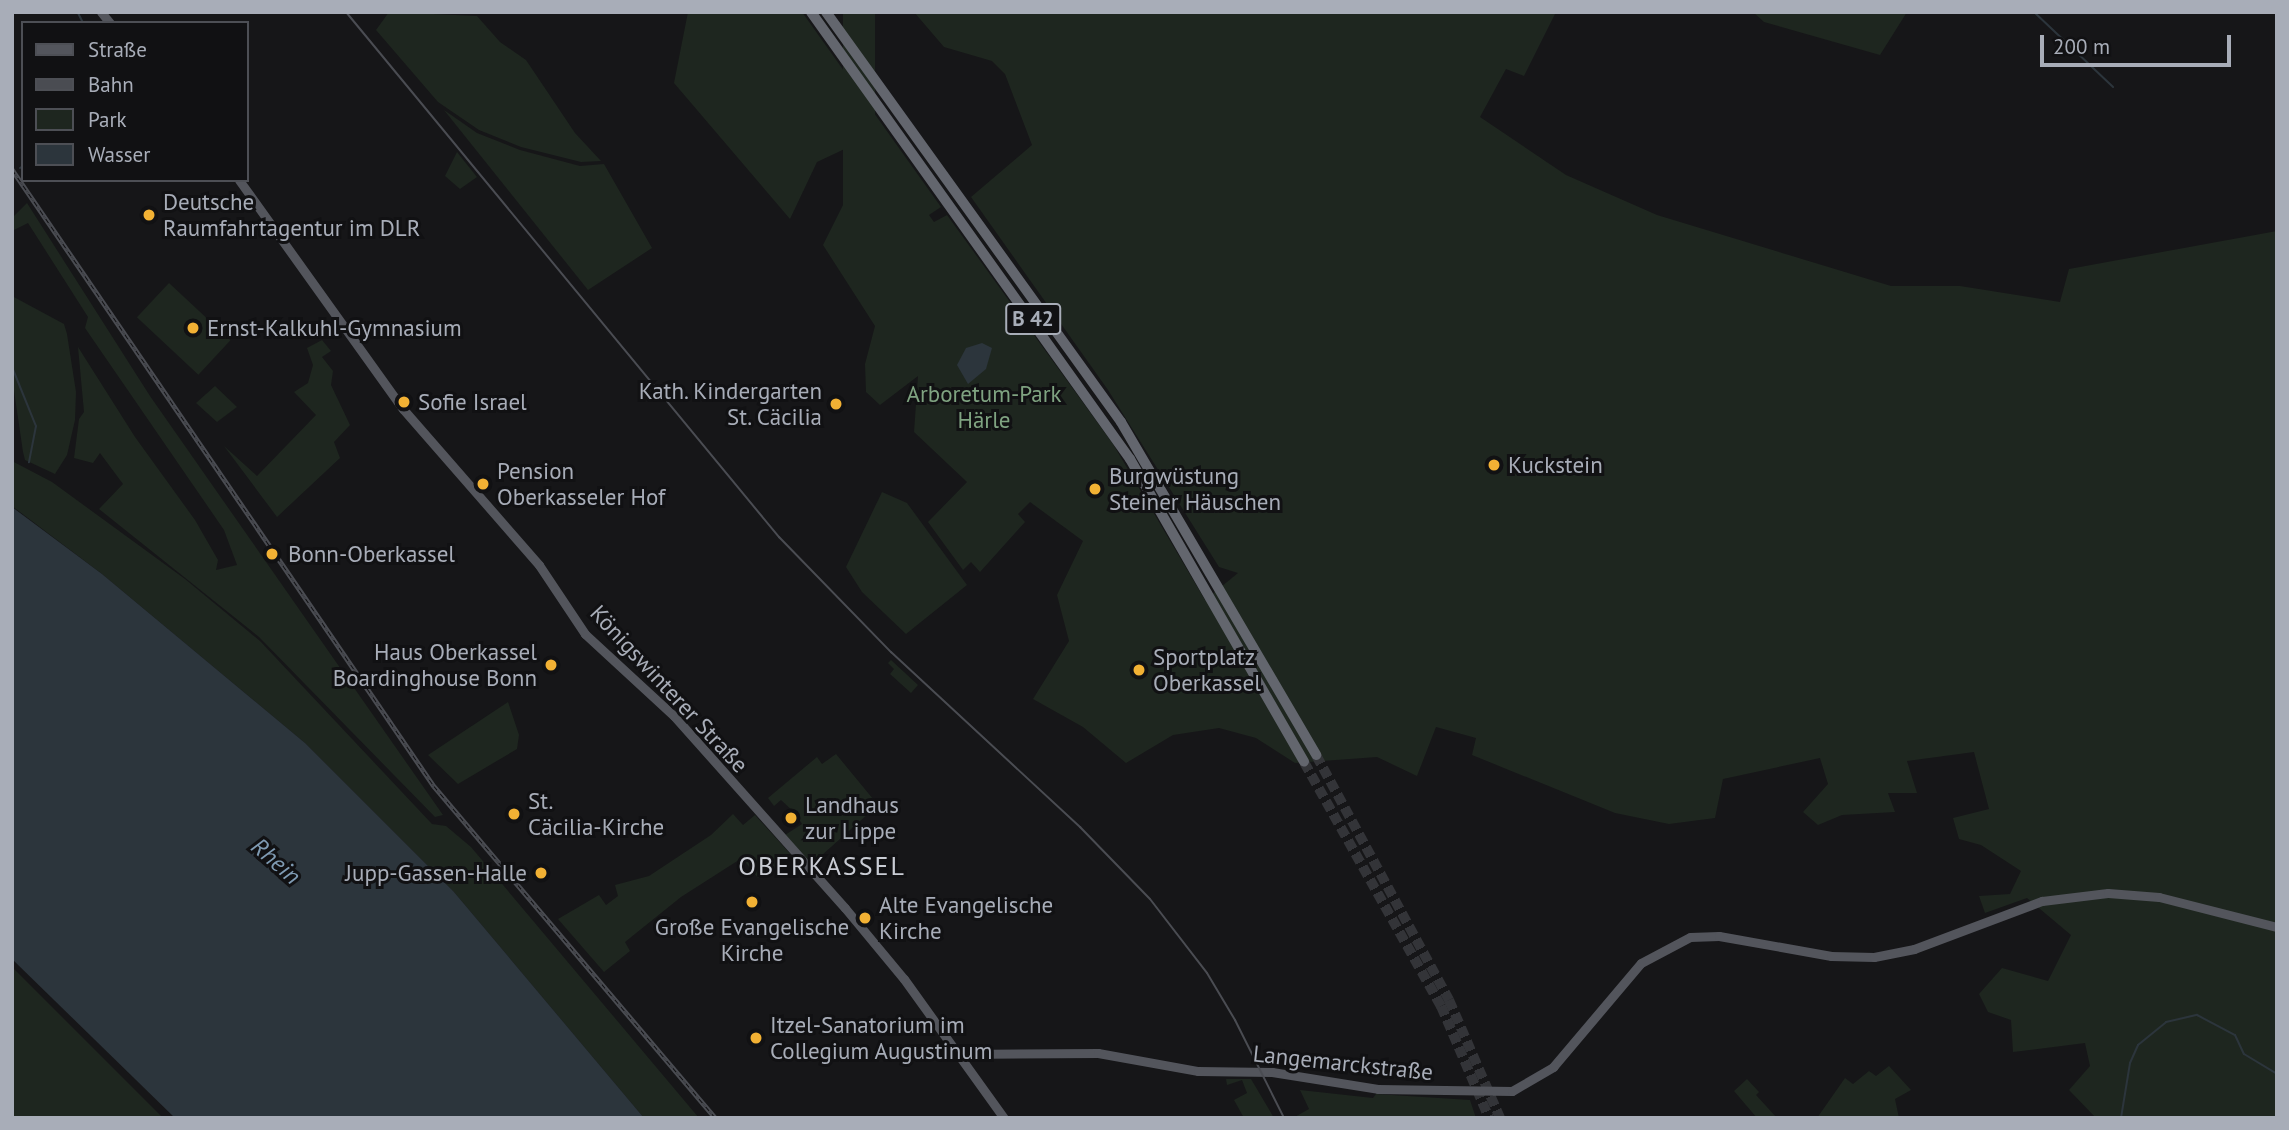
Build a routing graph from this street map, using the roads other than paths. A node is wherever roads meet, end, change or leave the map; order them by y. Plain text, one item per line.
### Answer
1 (811, 12) edge
2 (827, 12) edge
3 (240, 182) edge
4 (1316, 755) tunnel mouth
5 (1304, 762) tunnel mouth
6 (2277, 927) edge
7 (959, 1054) junction
8 (1004, 1118) edge

1 - 5 highway, B 42
2 - 4 highway, B 42
3 - 7 main road, Königswinterer Straße
6 - 7 main road, Langemarckstraße
7 - 8 main road, Königswinterer Straße

